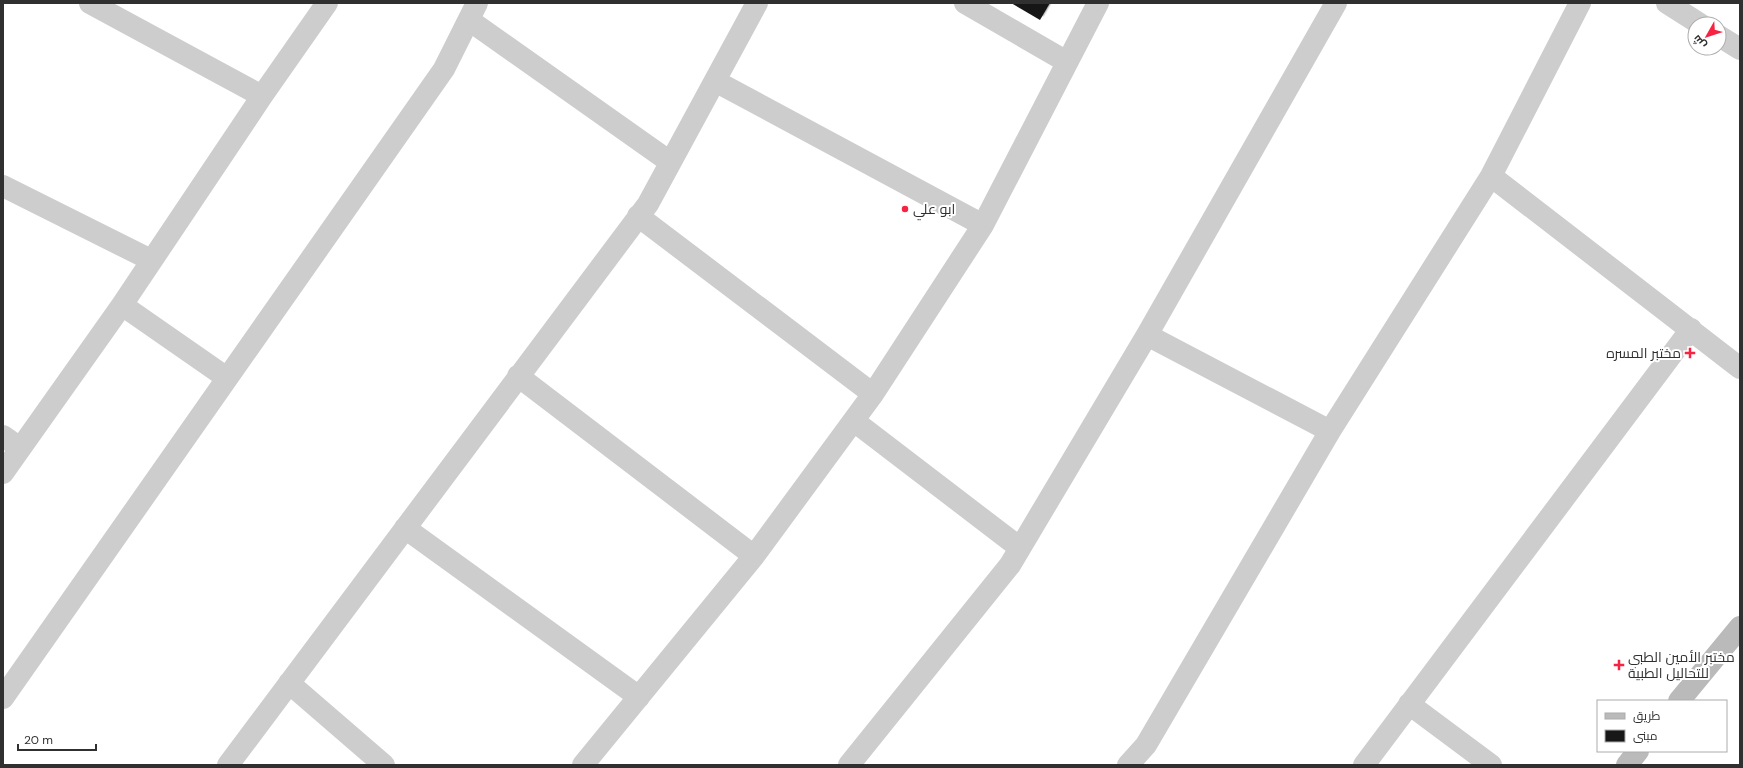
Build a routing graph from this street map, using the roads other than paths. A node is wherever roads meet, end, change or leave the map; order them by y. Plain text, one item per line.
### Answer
1 (90, 3) edge
2 (327, 3) edge
3 (757, 3) edge
4 (965, 3) edge
5 (1098, 3) edge
6 (1336, 3) edge
7 (1580, 3) edge
8 (1667, 3) edge
9 (473, 12) edge
10 (1687, 16) edge
11 (1727, 41) edge
12 (1740, 49) edge
13 (1067, 62) junction
14 (715, 81) junction
15 (262, 96) junction
16 (670, 162) junction
17 (1491, 176) junction
18 (3, 186) edge
19 (638, 216) junction
20 (983, 225) junction
21 (151, 260) junction
22 (122, 305) junction
23 (1691, 329) junction
24 (1147, 335) junction
25 (1740, 368) edge
26 (518, 376) junction
27 (227, 378) junction
28 (873, 394) junction
29 (854, 421) junction
30 (1330, 431) junction
31 (12, 442) edge
32 (3, 473) edge
33 (405, 528) junction
34 (1020, 548) junction
35 (754, 556) junction
36 (1740, 627) edge
37 (289, 683) junction
38 (639, 697) junction
39 (3, 698) edge
40 (1680, 700) edge
41 (1409, 704) junction
42 (1637, 752) edge
43 (1134, 763) edge
44 (228, 765) edge
45 (384, 765) edge
46 (583, 765) edge
47 (848, 765) edge
48 (1364, 765) edge
49 (1491, 765) edge
50 (1627, 765) edge

1 - 15 street
2 - 15 street
3 - 14 street
4 - 13 street
5 - 13 street
6 - 24 street
7 - 17 street
8 - 10 street
9 - 16 street
9 - 27 street
11 - 12 street
13 - 20 street
14 - 16 street
14 - 20 street
15 - 21 street
16 - 19 street
17 - 23 street
17 - 30 street
18 - 21 street
19 - 26 street
19 - 28 street
20 - 28 street
21 - 22 street
22 - 27 street
22 - 31 street
23 - 25 street
23 - 41 street
24 - 30 street
24 - 34 street
26 - 33 street
26 - 35 street
27 - 39 street
28 - 29 street
29 - 34 street
29 - 35 street
30 - 43 street
31 - 32 street
33 - 37 street
33 - 38 street
34 - 47 street
35 - 38 street
36 - 40 main road
37 - 44 street
37 - 45 street
38 - 46 street
41 - 48 street
41 - 49 street
42 - 50 main road

